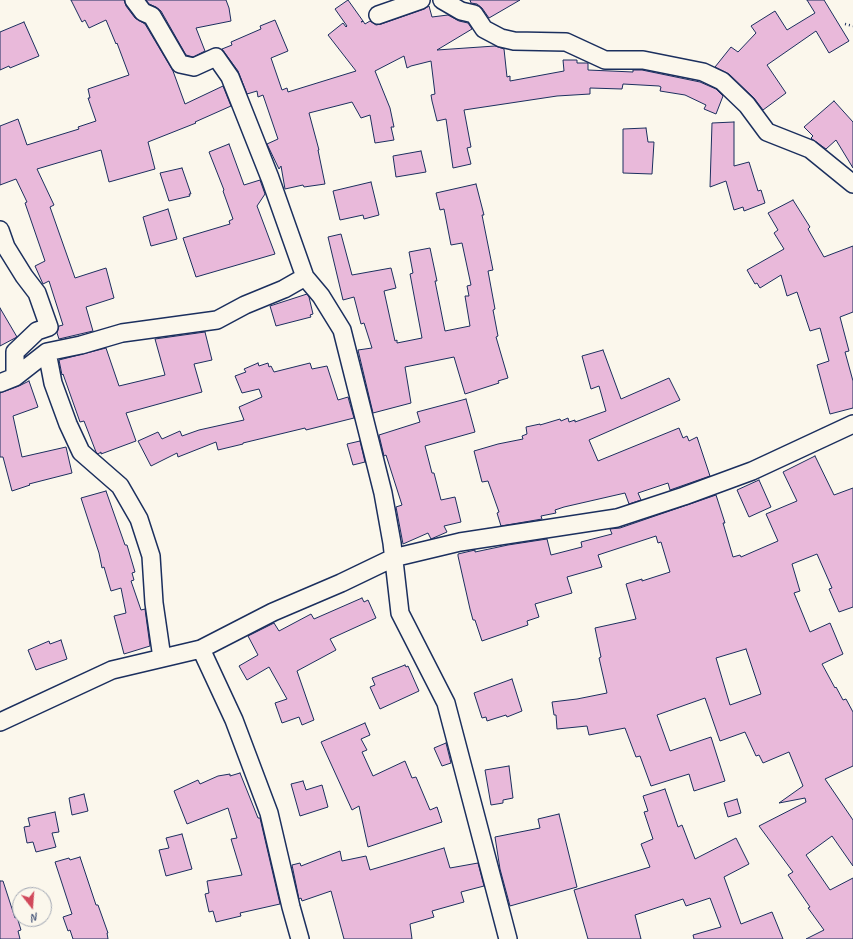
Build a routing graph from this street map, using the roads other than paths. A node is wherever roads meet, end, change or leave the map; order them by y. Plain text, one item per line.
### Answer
1 (134, 0) edge
2 (421, 0) edge
3 (442, 0) edge
4 (378, 15) dead end
5 (853, 184) edge
6 (0, 230) edge
7 (305, 277) junction
8 (47, 352) junction
9 (7, 380) edge
10 (853, 424) edge
11 (393, 558) junction
12 (201, 649) junction
13 (162, 658) junction
14 (0, 722) edge
15 (300, 939) edge
16 (508, 939) edge

1 - 7 street
2 - 4 street
3 - 5 street
6 - 9 street
7 - 8 street
7 - 11 street
8 - 9 street
8 - 13 street
10 - 11 street
11 - 12 street
11 - 16 street
12 - 13 street
12 - 15 street
13 - 14 street

